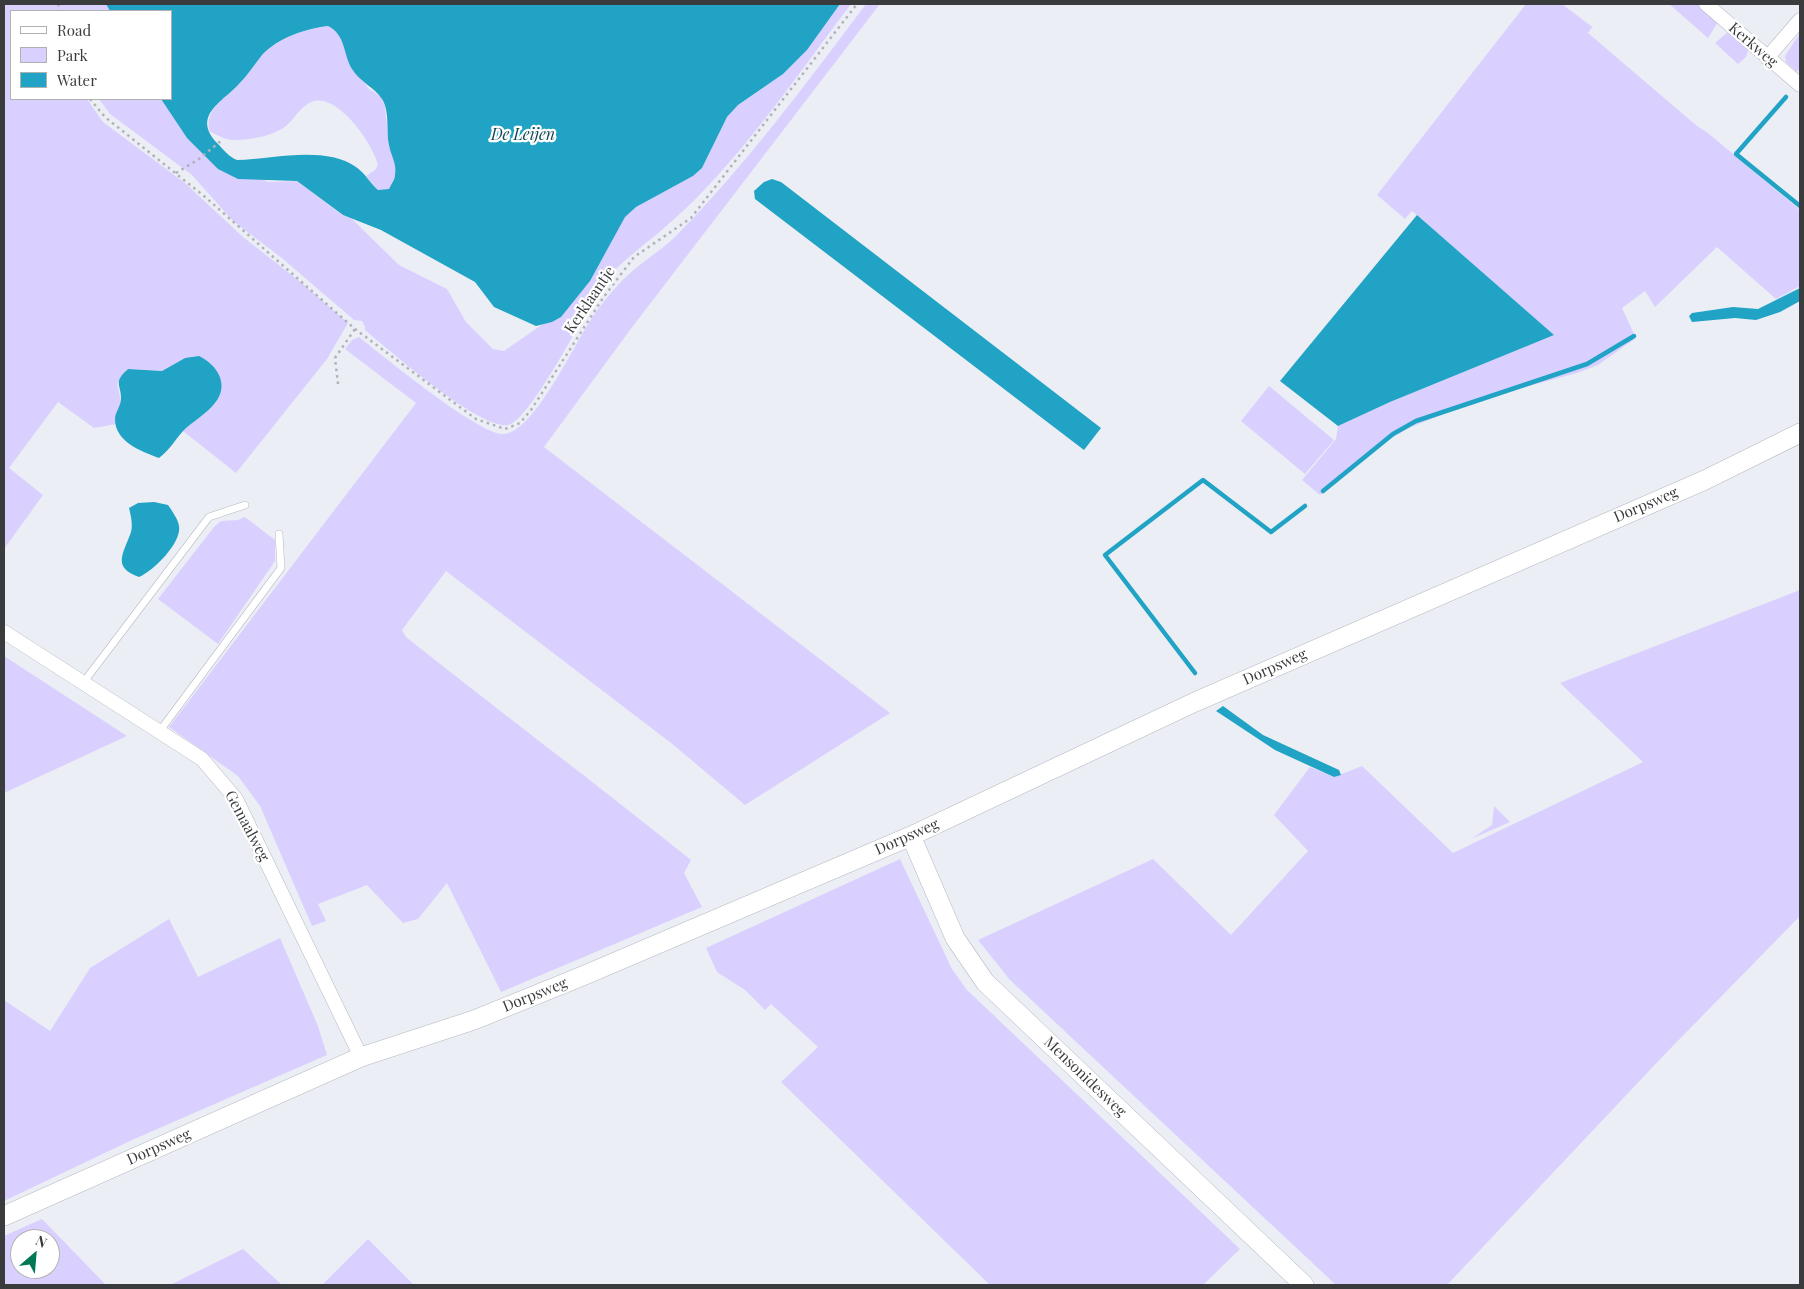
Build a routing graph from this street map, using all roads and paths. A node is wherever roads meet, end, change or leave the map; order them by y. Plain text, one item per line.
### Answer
1 (857, 4) edge
2 (1706, 4) edge
3 (1800, 20) edge
4 (1767, 58) junction
5 (1800, 85) edge
6 (91, 100) edge
7 (222, 140) dead end
8 (176, 173) junction
9 (355, 329) junction
10 (338, 384) dead end
11 (1800, 433) edge
12 (245, 505) dead end
13 (279, 534) dead end
14 (4, 632) edge
15 (84, 683) junction
16 (159, 732) junction
17 (911, 836) junction
18 (360, 1057) junction
19 (4, 1216) edge
20 (1304, 1285) edge

1 - 9 path, Kerklaantje
2 - 4 street, Kerkweg
3 - 4 street
4 - 5 street, Kerkweg
6 - 8 path, Kerklaantje
7 - 8 path
8 - 9 path, Kerklaantje
9 - 10 path
11 - 17 street, Dorpsweg
12 - 15 lane
13 - 16 lane
14 - 15 street, Gemaalweg
15 - 16 street, Gemaalweg
16 - 18 street, Gemaalweg
17 - 18 street, Dorpsweg
17 - 20 street, Mensonidesweg
18 - 19 street, Dorpsweg

